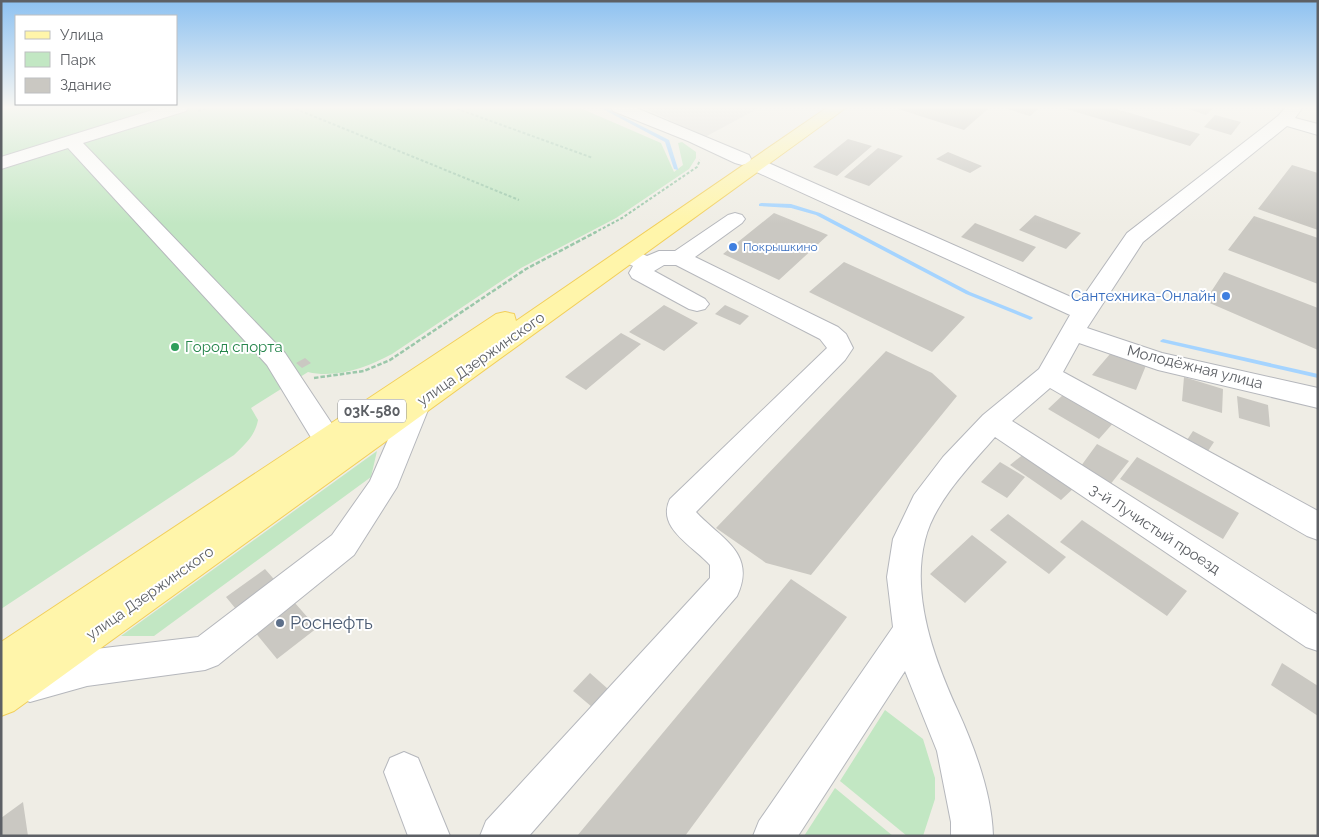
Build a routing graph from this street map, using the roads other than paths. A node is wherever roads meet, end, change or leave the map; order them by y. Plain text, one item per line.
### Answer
1 (55, 146) edge
2 (76, 146) edge
3 (716, 146) edge
4 (769, 146) edge
5 (776, 146) edge
6 (1250, 146) edge
7 (750, 162) junction
8 (1, 163) edge
9 (735, 220) dead end
10 (680, 258) junction
11 (638, 260) junction
12 (697, 304) dead end
13 (1079, 322) junction
14 (1048, 375) junction
15 (1318, 398) edge
16 (416, 405) junction
17 (993, 422) junction
18 (334, 450) junction
19 (1318, 527) edge
20 (912, 630) junction
21 (1318, 635) edge
22 (6, 683) edge
23 (404, 772) dead end
24 (429, 836) edge
25 (501, 836) edge
26 (774, 836) edge
27 (972, 836) edge

1 - 8 street
2 - 18 street
3 - 7 street, Молодёжная улица
4 - 7 main road, улица Дзержинского / 03К-580
5 - 7 main road, улица Дзержинского / 03К-580
6 - 13 street
7 - 11 main road, улица Дзержинского / 03К-580
7 - 13 street, Молодёжная улица
7 - 18 main road, улица Дзержинского / 03К-580
9 - 10 street
10 - 11 street
10 - 25 street
11 - 12 street
11 - 16 main road, улица Дзержинского / 03К-580
13 - 14 street
13 - 15 street, Молодёжная улица
14 - 17 street
14 - 19 street
16 - 18 main road, улица Дзержинского / 03К-580
16 - 22 street
17 - 20 street
17 - 21 street, 3-й Лучистый проезд
18 - 22 main road, улица Дзержинского / 03К-580
20 - 26 street
20 - 27 street
23 - 24 street

